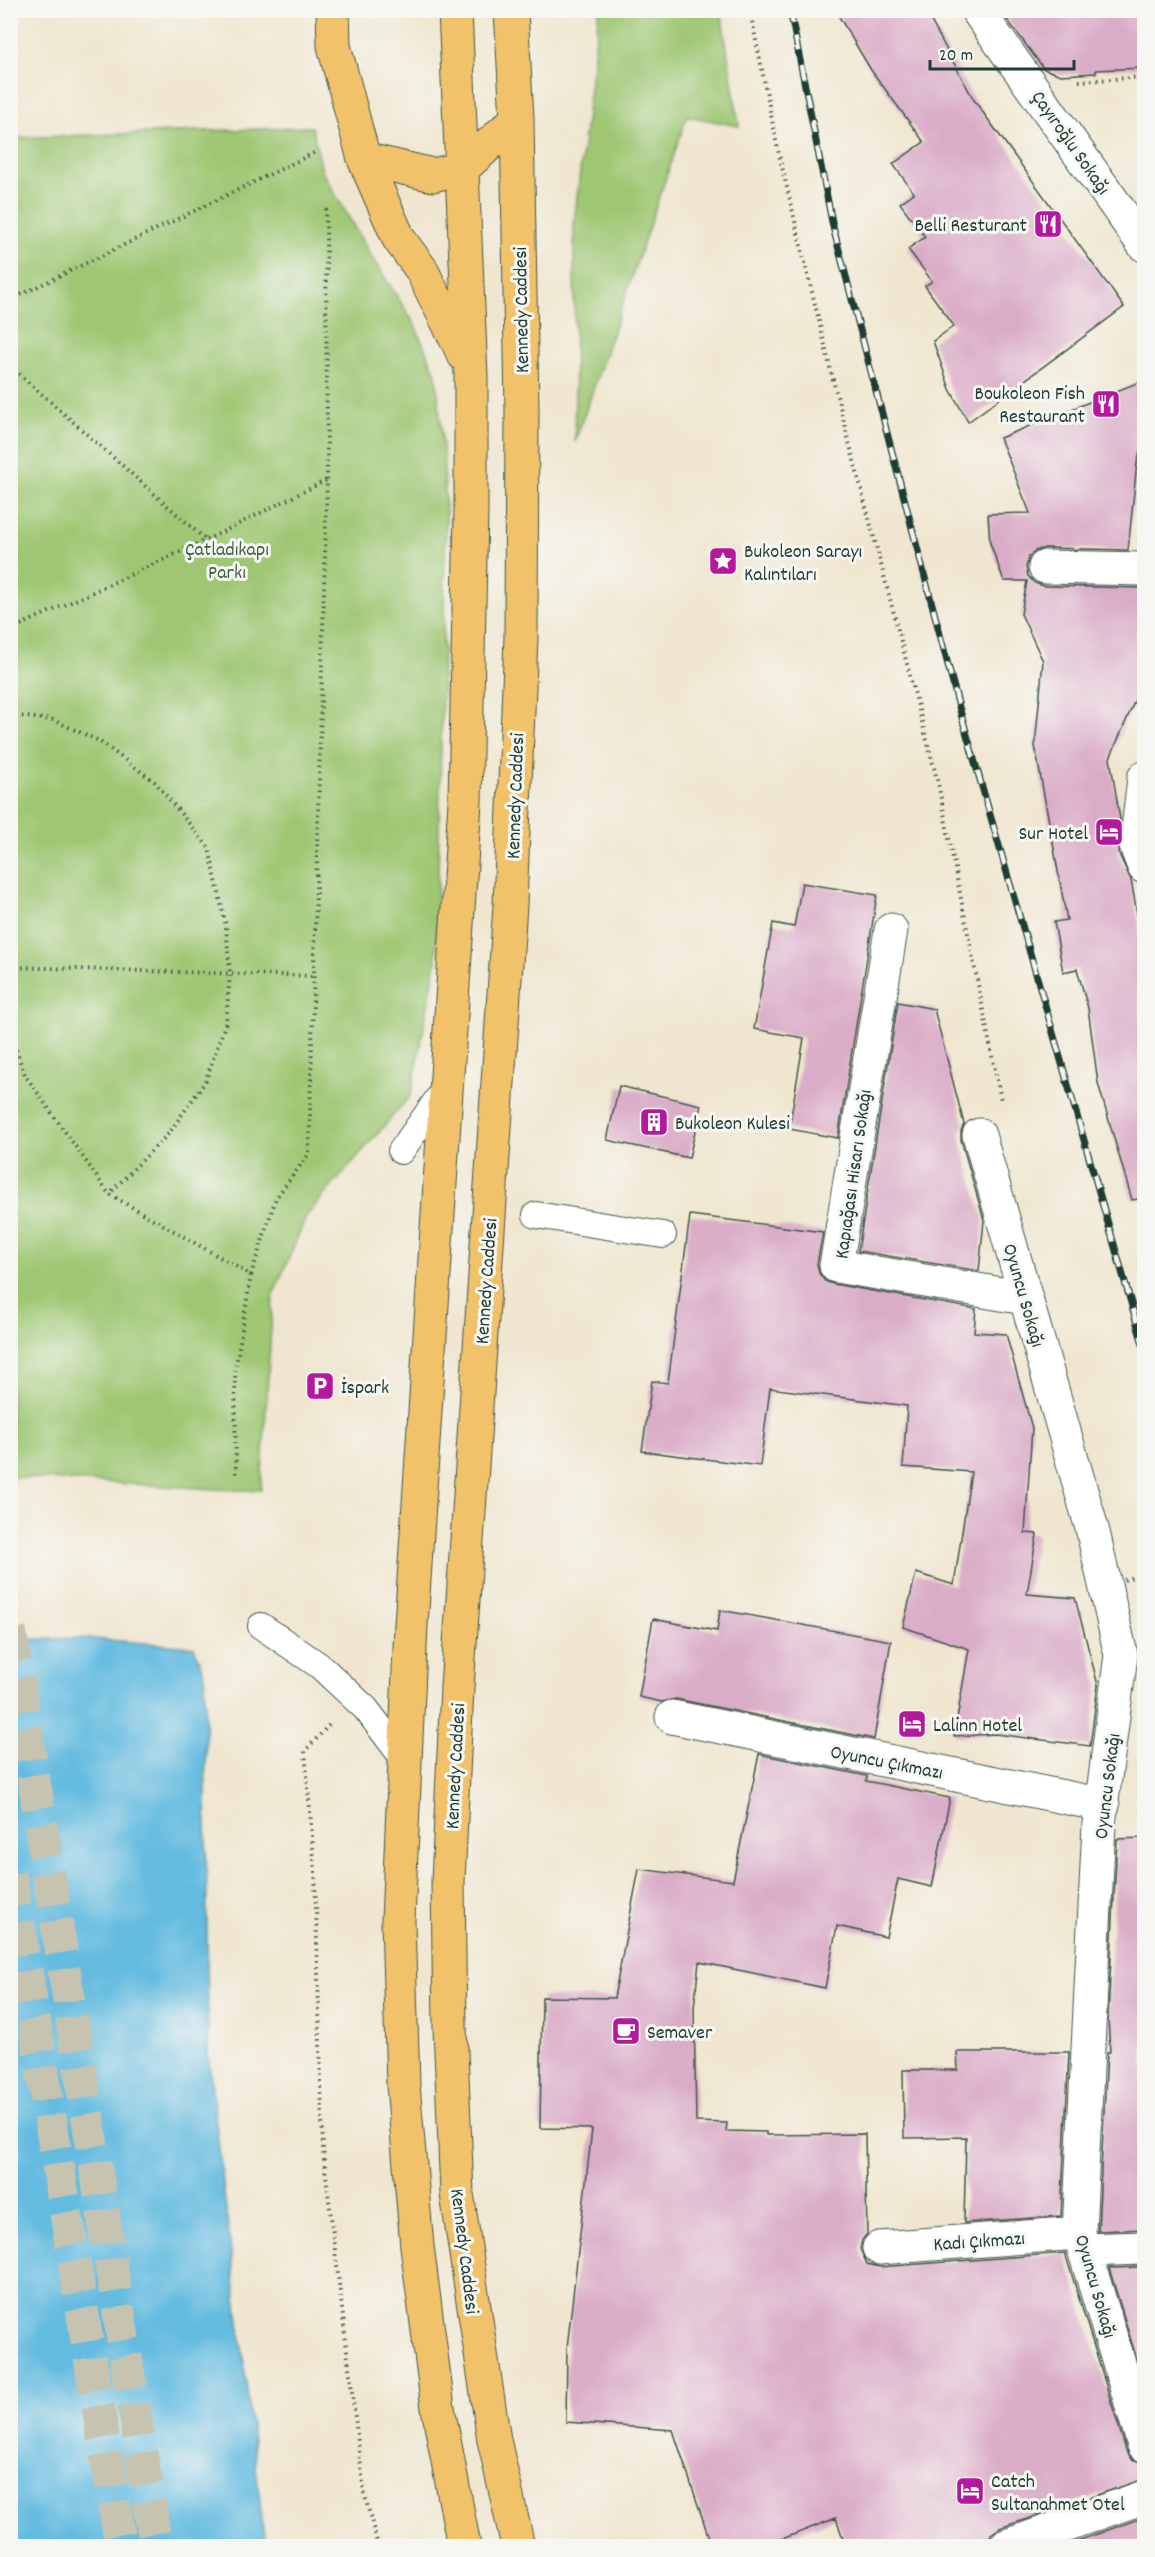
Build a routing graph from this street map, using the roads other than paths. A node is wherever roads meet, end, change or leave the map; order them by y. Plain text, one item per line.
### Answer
1 (333, 10) edge
2 (455, 10) edge
3 (511, 10) edge
4 (977, 10) edge
5 (517, 119) junction
6 (361, 146) junction
7 (463, 168) junction
8 (1144, 245) edge
9 (471, 376) junction
10 (1045, 567) dead end
11 (1144, 569) edge
12 (1144, 778) edge
13 (1144, 867) edge
14 (891, 930) dead end
15 (447, 1086) junction
16 (979, 1135) dead end
17 (401, 1151) dead end
18 (536, 1215) dead end
19 (663, 1235) dead end
20 (1025, 1298) junction
21 (261, 1626) dead end
22 (672, 1717) dead end
23 (404, 1759) junction
24 (1103, 1805) junction
25 (1081, 2241) junction
26 (879, 2248) dead end
27 (1144, 2248) edge
28 (1144, 2445) edge
29 (1144, 2498) edge
30 (464, 2547) edge
31 (518, 2547) edge
32 (1006, 2547) edge

1 - 6 main road
2 - 7 main road
3 - 5 main road, Kennedy Caddesi
4 - 8 street, Çayıroğlu Sokağı
5 - 7 main road
5 - 31 main road, Kennedy Caddesi
6 - 7 main road
6 - 9 main road
7 - 9 main road
9 - 15 main road
10 - 11 street
12 - 13 street
14 - 20 street, Kapıağası Hisarı Sokağı
15 - 17 lane
15 - 23 main road
16 - 20 street, Oyuncu Sokağı
18 - 19 lane
20 - 24 street, Oyuncu Sokağı
21 - 23 lane
22 - 24 street, Oyuncu Çıkmazı
23 - 30 main road
24 - 25 street, Oyuncu Sokağı
25 - 26 street, Kadı Çıkmazı
25 - 27 street, Kadı Çıkmazı
25 - 28 street, Oyuncu Sokağı
29 - 32 street

